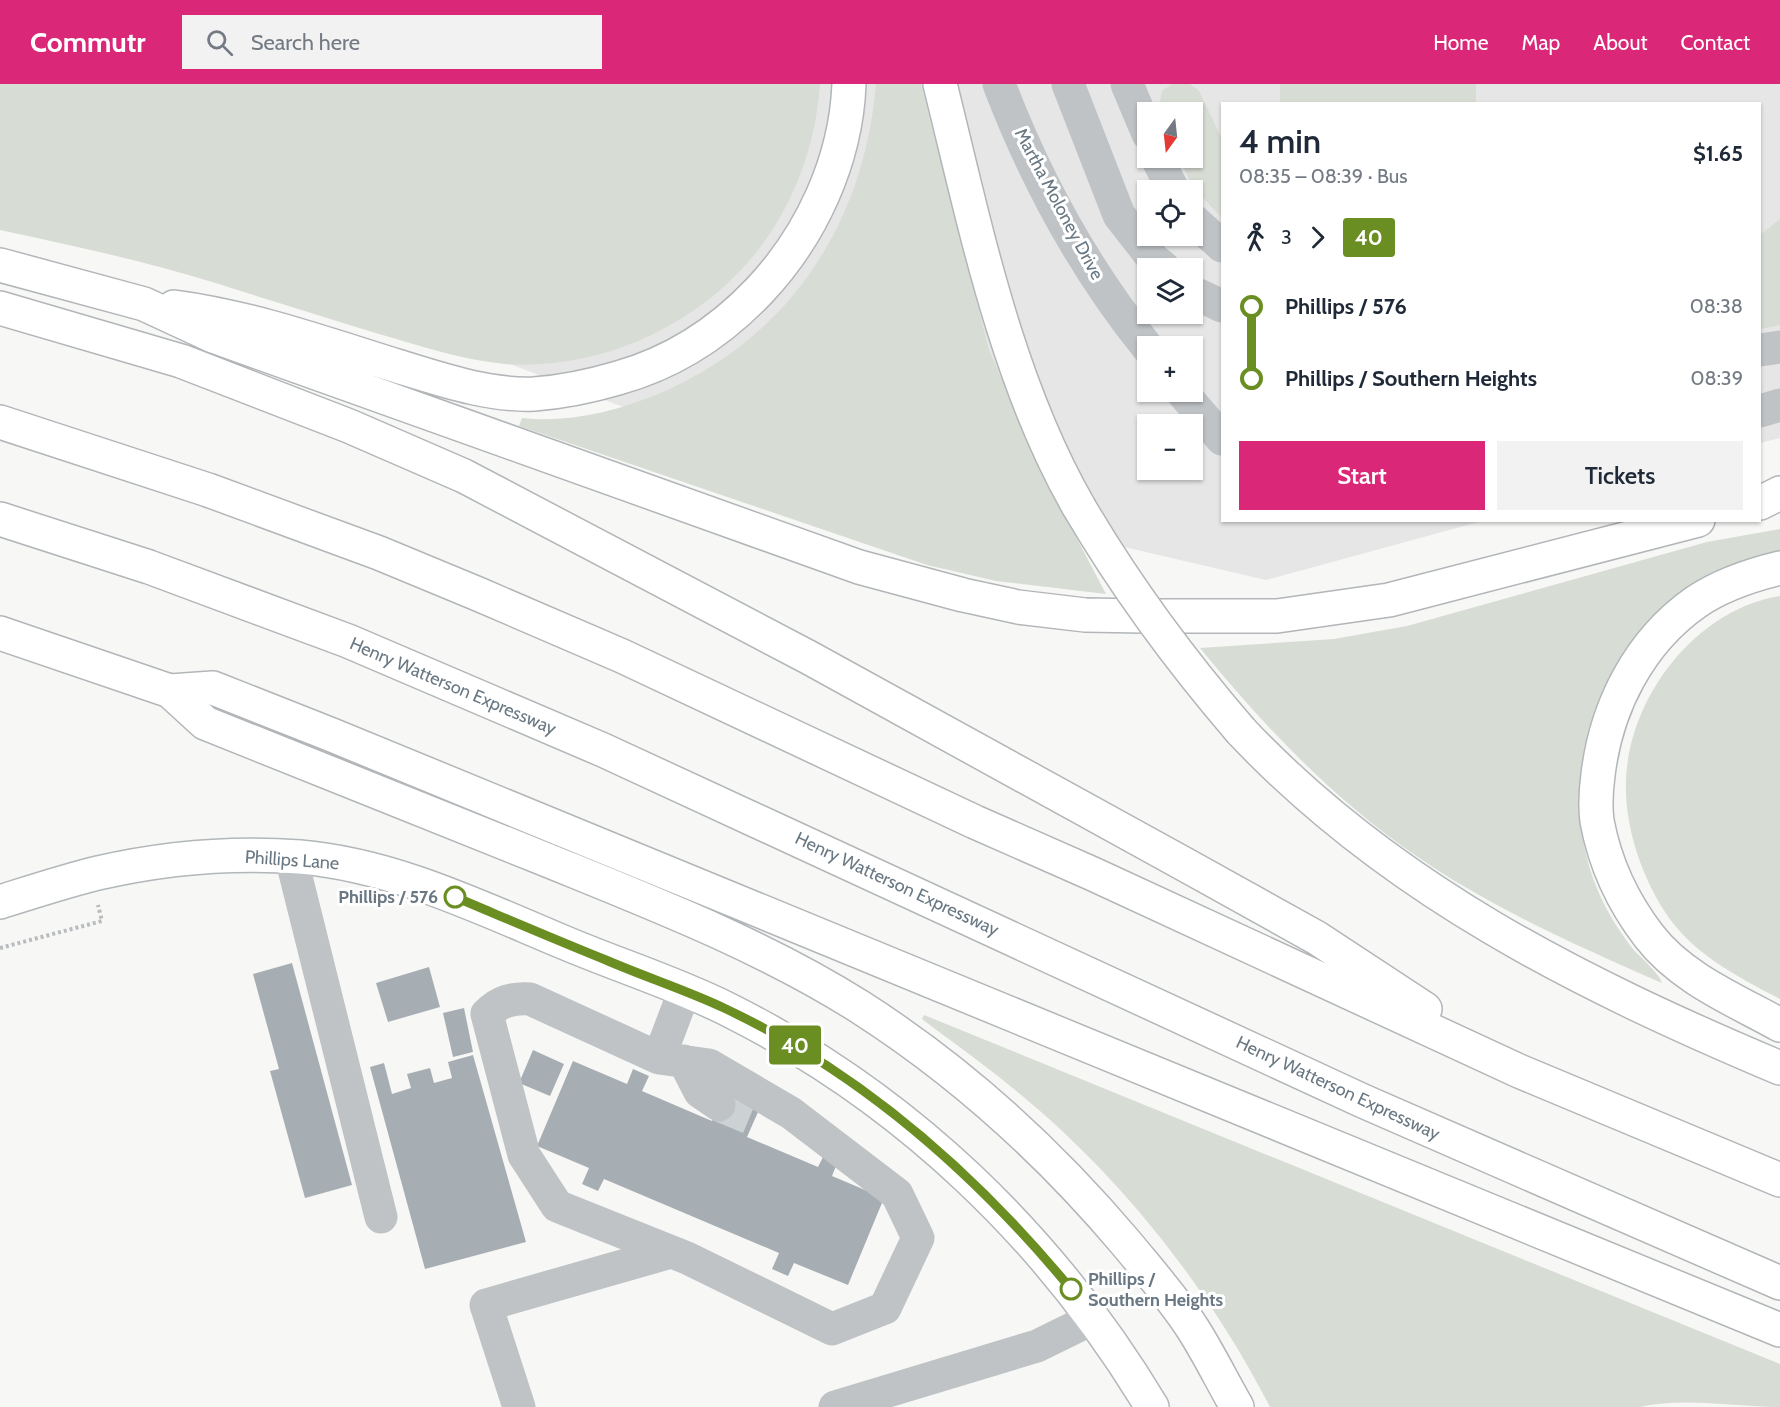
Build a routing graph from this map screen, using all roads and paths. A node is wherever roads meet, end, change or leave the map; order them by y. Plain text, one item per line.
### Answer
1 (849, 84) edge
2 (940, 84) edge
3 (999, 84) edge
4 (1068, 84) edge
5 (1127, 84) edge
6 (1137, 108) edge
7 (1203, 229) edge
8 (1221, 245) edge
9 (1152, 258) edge
10 (0, 265) edge
11 (1203, 297) edge
12 (144, 304) junction
13 (1221, 306) edge
14 (0, 308) edge
15 (1139, 336) edge
16 (1780, 347) edge
17 (1761, 350) edge
18 (1191, 402) edge
19 (1780, 405) edge
20 (1761, 411) edge
21 (0, 422) edge
22 (1221, 438) edge
23 (1780, 493) edge
24 (1761, 502) edge
25 (1761, 507) edge
26 (1780, 507) edge
27 (0, 519) edge
28 (1690, 522) edge
29 (1780, 568) edge
30 (0, 633) edge
31 (170, 692) junction
32 (291, 857) junction
33 (0, 902) edge
34 (684, 992) junction
35 (1780, 1025) edge
36 (672, 1060) junction
37 (1780, 1068) edge
38 (1519, 1071) junction
39 (719, 1105) tunnel mouth
40 (755, 1120) tunnel mouth
41 (802, 1122) junction
42 (1780, 1180) edge
43 (381, 1217) dead end
44 (671, 1252) junction
45 (1780, 1283) edge
46 (1092, 1319) junction
47 (1780, 1330) edge
48 (519, 1407) edge
49 (835, 1407) edge
50 (1152, 1407) edge
51 (1237, 1407) edge

1 - 12 main road
2 - 37 main road, bridge
3 - 15 street, Martha Moloney Drive
4 - 9 street
5 - 6 street
7 - 8 street
10 - 12 main road
11 - 13 street
12 - 28 main road
14 - 38 main road
16 - 17 street
18 - 22 street
19 - 20 street
21 - 38 main road
23 - 24 main road
25 - 26 main road
27 - 45 main road, Henry Watterson Expressway
29 - 35 main road
30 - 31 main road
31 - 47 main road
31 - 51 main road
32 - 33 main road, Phillips Lane
32 - 34 main road, Phillips Lane
32 - 43 street
34 - 36 street
34 - 46 main road, Phillips Lane
36 - 39 street
36 - 41 street
36 - 44 street
38 - 42 main road
40 - 41 street
41 - 44 street
44 - 48 street
46 - 49 street
46 - 50 main road, Phillips Lane

